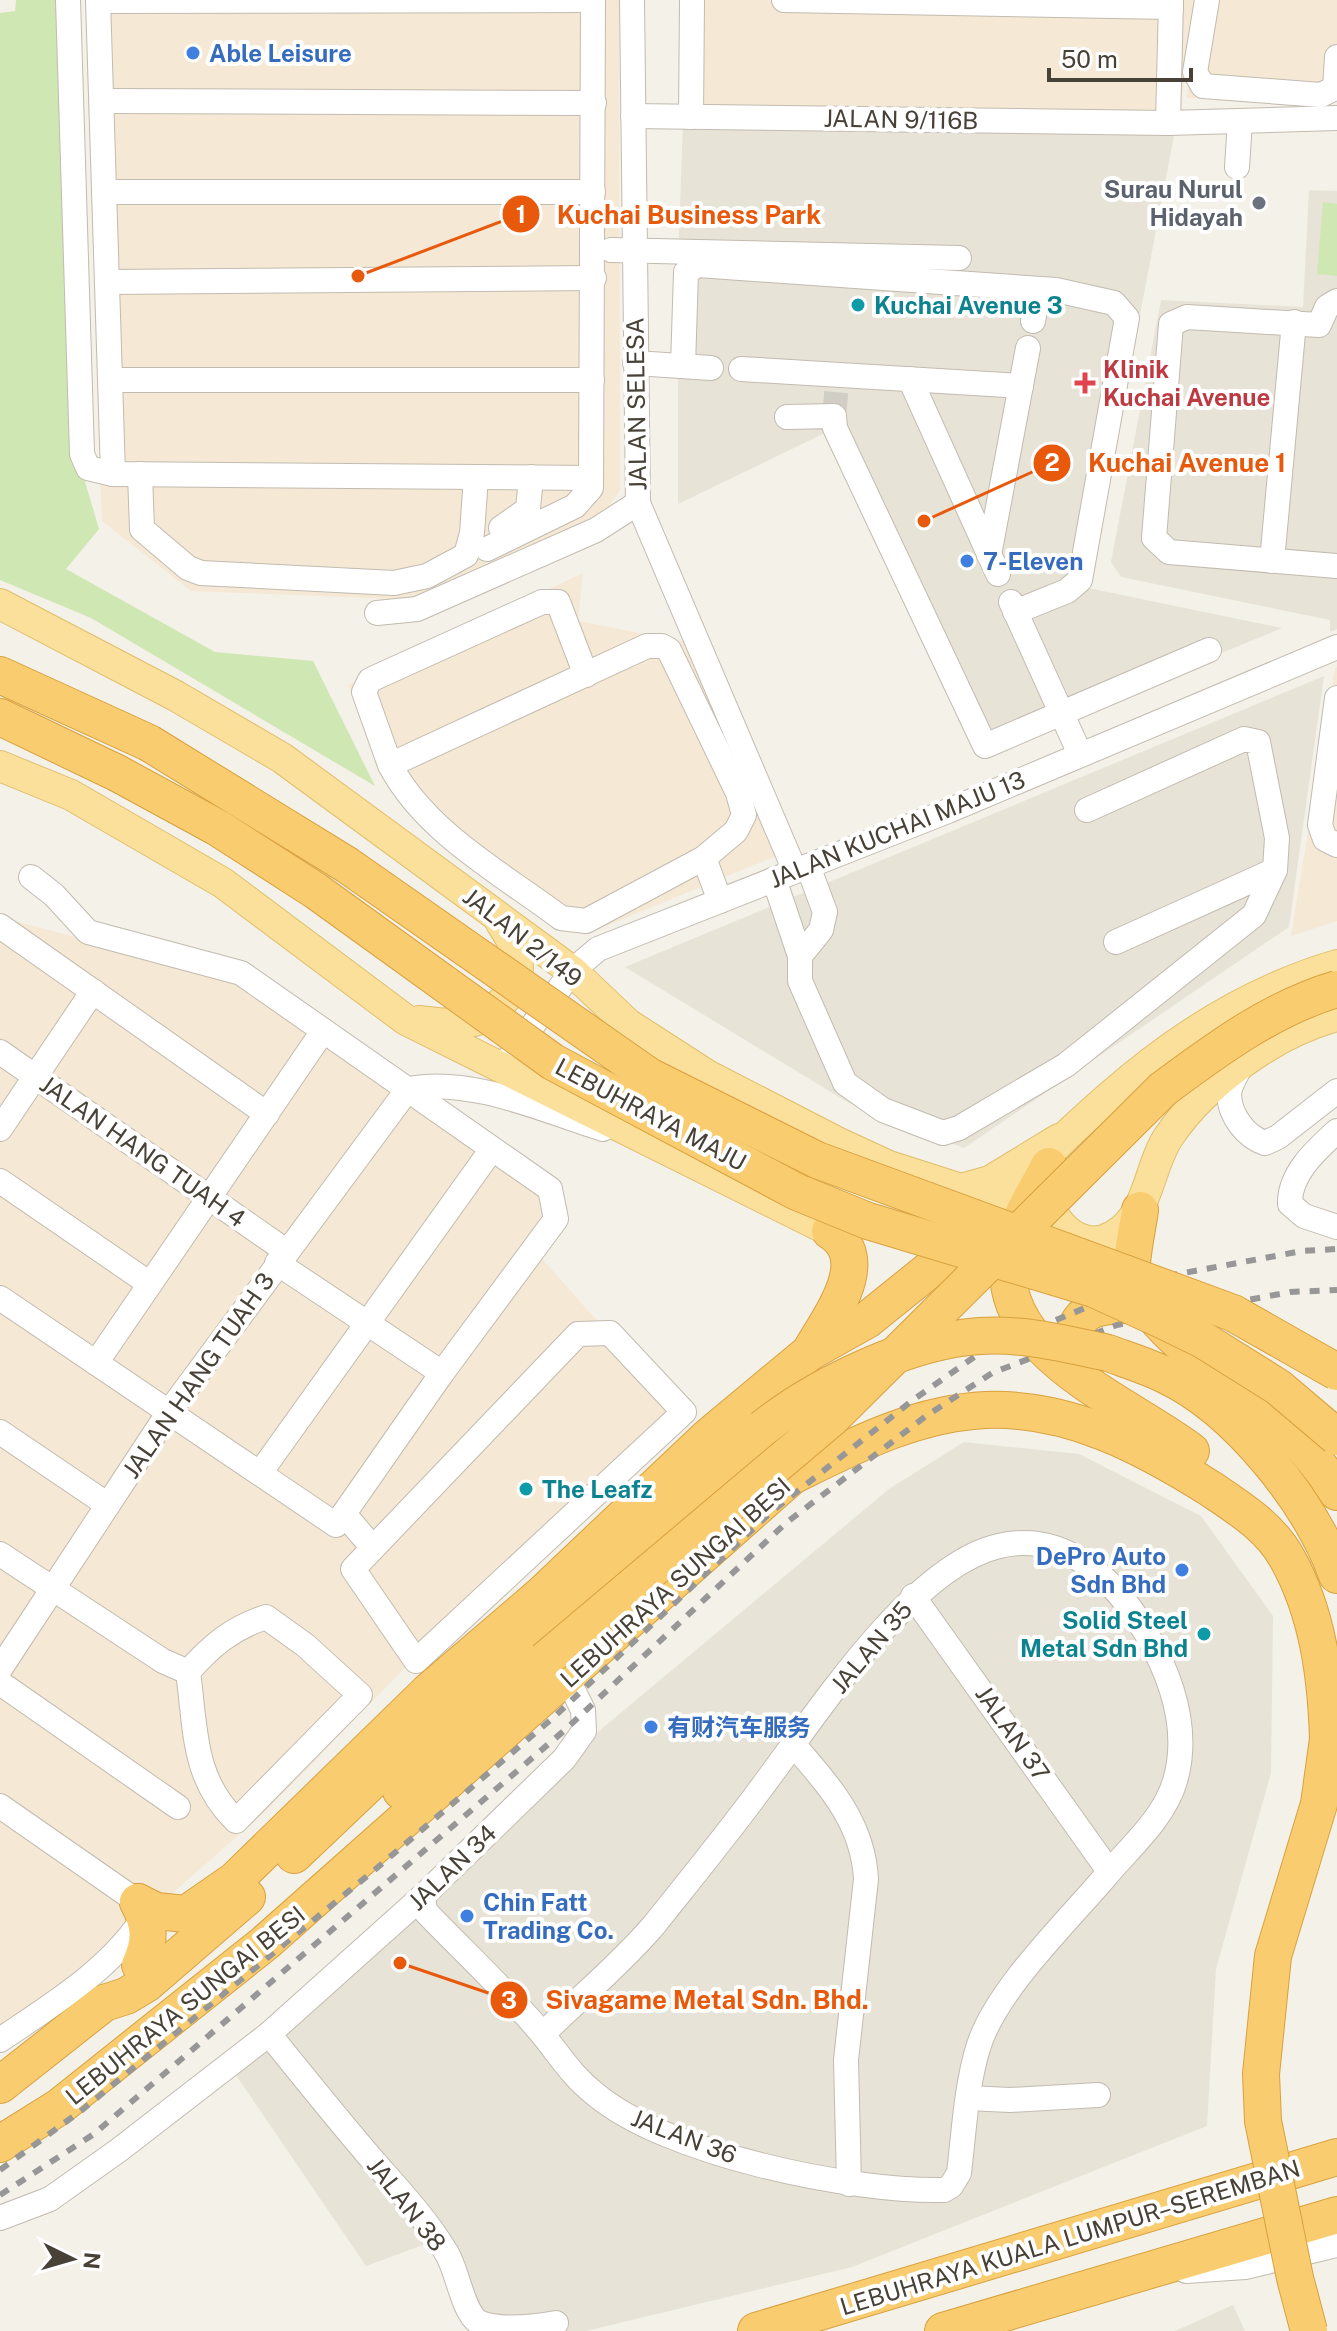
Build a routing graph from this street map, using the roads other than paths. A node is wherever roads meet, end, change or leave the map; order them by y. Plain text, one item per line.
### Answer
1 (68, 0) edge
2 (98, 0) edge
3 (593, 0) edge
4 (632, 0) edge
5 (692, 0) edge
6 (784, 0) edge
7 (1207, 0) edge
8 (1171, 4) edge
9 (1337, 57) edge
10 (104, 101) junction
11 (594, 103) junction
12 (633, 116) junction
13 (691, 117) junction
14 (1337, 118) edge
15 (1240, 121) junction
16 (1168, 123) junction
17 (1237, 167) dead end
18 (106, 192) junction
19 (593, 192) junction
20 (622, 250) junction
21 (959, 258) dead end
22 (594, 278) junction
23 (108, 282) junction
24 (1039, 289) junction
25 (1337, 301) edge
26 (1033, 321) dead end
27 (1294, 322) junction
28 (1028, 348) dead end
29 (635, 363) junction
30 (683, 366) junction
31 (711, 368) dead end
32 (741, 369) dead end
33 (910, 379) junction
34 (111, 380) junction
35 (592, 380) junction
36 (1021, 386) junction
37 (787, 417) dead end
38 (113, 474) junction
39 (140, 474) junction
40 (476, 477) junction
41 (531, 477) junction
42 (591, 478) junction
43 (638, 503) junction
44 (1272, 561) junction
45 (1337, 566) edge
46 (0, 604) edge
47 (377, 613) dead end
48 (1337, 647) edge
49 (1209, 650) dead end
50 (0, 675) edge
51 (586, 675) junction
52 (1337, 698) edge
53 (1061, 713) junction
54 (0, 717) edge
55 (1080, 754) junction
56 (390, 765) junction
57 (0, 766) edge
58 (1087, 810) dead end
59 (1337, 845) edge
60 (704, 858) junction
61 (1275, 870) junction
62 (793, 872) junction
63 (31, 877) dead end
64 (720, 901) junction
65 (492, 911) junction
66 (0, 926) edge
67 (1116, 942) dead end
68 (800, 956) junction
69 (1337, 965) edge
70 (572, 971) junction
71 (1337, 989) edge
72 (93, 991) junction
73 (1337, 1016) edge
74 (406, 1020) junction
75 (323, 1031) junction
76 (0, 1052) edge
77 (1242, 1064) junction
78 (502, 1068) junction
79 (35, 1076) junction
80 (408, 1089) junction
81 (1337, 1091) edge
82 (267, 1114) junction
83 (0, 1129) edge
84 (1337, 1131) edge
85 (492, 1149) junction
86 (1054, 1153) junction
87 (680, 1154) junction
88 (0, 1181) edge
89 (210, 1196) junction
90 (1140, 1210) junction
91 (1337, 1227) edge
92 (830, 1231) joint
93 (281, 1257) junction
94 (939, 1262) joint
95 (150, 1284) junction
96 (0, 1298) edge
97 (1142, 1304) junction
98 (867, 1320) junction
99 (368, 1323) junction
100 (810, 1352) junction
101 (96, 1363) junction
102 (1064, 1366) junction
103 (1337, 1372) edge
104 (442, 1373) junction
105 (169, 1412) junction
106 (0, 1432) edge
107 (1337, 1437) edge
108 (260, 1473) junction
109 (792, 1476) junction
110 (1337, 1492) edge
111 (108, 1505) junction
112 (1246, 1512) junction
113 (344, 1514) junction
114 (373, 1548) junction
115 (0, 1554) edge
116 (1337, 1575) edge
117 (52, 1590) junction
118 (540, 1596) junction
119 (913, 1596) junction
120 (0, 1669) edge
121 (556, 1669) junction
122 (188, 1672) junction
123 (0, 1683) edge
124 (434, 1722) junction
125 (793, 1744) junction
126 (0, 1806) edge
127 (178, 1807) dead end
128 (1109, 1871) junction
129 (423, 1896) junction
130 (203, 1905) junction
131 (141, 1908) junction
132 (140, 1965) junction
133 (104, 2003) junction
134 (269, 2034) junction
135 (543, 2034) junction
136 (0, 2040) edge
137 (0, 2085) edge
138 (1098, 2095) dead end
139 (968, 2098) junction
140 (0, 2118) edge
141 (0, 2144) edge
142 (1334, 2156) edge
143 (849, 2184) junction
144 (1337, 2215) edge
145 (0, 2218) edge
146 (1337, 2245) edge
147 (1141, 2274) junction
148 (556, 2323) dead end
149 (756, 2331) edge
150 (943, 2331) edge
151 (1309, 2331) edge

1 - 38 street
2 - 3 street
2 - 10 street
3 - 11 street
4 - 12 street, JALAN SELESA
5 - 13 street
6 - 8 street
7 - 9 street
8 - 16 street
10 - 11 street
10 - 18 street
11 - 19 street
12 - 13 street, JALAN 9/116B
12 - 20 street, JALAN SELESA
13 - 16 street, JALAN 9/116B
14 - 15 street, JALAN 9/116B
15 - 16 street, JALAN 9/116B
15 - 17 street
18 - 19 street
18 - 23 street
19 - 22 street
20 - 21 street
20 - 29 street, JALAN SELESA
22 - 23 street
22 - 35 street
23 - 34 street
24 - 26 street
24 - 30 street
24 - 53 street
25 - 27 street
27 - 44 street
27 - 44 street
28 - 36 street
29 - 30 street
29 - 43 street, JALAN SELESA
30 - 31 street
32 - 33 street
33 - 36 street
33 - 36 street
34 - 35 street
34 - 38 street
35 - 42 street
37 - 53 street
38 - 39 street
39 - 40 street
39 - 40 street
40 - 41 street
41 - 42 street
41 - 42 street
43 - 47 street
43 - 62 street, JALAN SELESA
44 - 45 street
46 - 65 main road, JALAN 2/149
48 - 55 street, JALAN KUCHAI MAJU 13
49 - 53 street
50 - 103 highway, LEBUHRAYA MAJU, bridge
51 - 56 street
51 - 56 street
51 - 60 street
52 - 59 street
53 - 55 street
54 - 107 highway, LEBUHRAYA MAJU, bridge
55 - 62 street, JALAN KUCHAI MAJU 13
56 - 60 street
57 - 74 main road
58 - 61 street
60 - 64 street
61 - 67 street
61 - 68 street
62 - 64 street, JALAN KUCHAI MAJU 13
62 - 68 street
62 - 68 street
63 - 75 street
64 - 70 street, JALAN KUCHAI MAJU 13
65 - 70 main road, JALAN 2/149
65 - 74 main road
66 - 72 street
69 - 86 main road
70 - 78 street, JALAN KUCHAI MAJU 13
70 - 86 main road, JALAN 2/149
71 - 121 highway, bridge
72 - 79 street
72 - 82 street
73 - 77 main road
74 - 78 main road
75 - 80 street
75 - 82 street
76 - 79 street, JALAN HANG TUAH 4
77 - 81 street
77 - 90 main road
78 - 87 main road
79 - 83 street
79 - 89 street, JALAN HANG TUAH 4
80 - 85 street
80 - 87 street
80 - 93 street, JALAN HANG TUAH 3
82 - 89 street
84 - 91 street
85 - 99 street
85 - 104 street
86 - 90 main road
86 - 94 main road
86 - 102 highway
87 - 92 main road
88 - 95 street
89 - 93 street, JALAN HANG TUAH 4
89 - 95 street
90 - 97 highway
92 - 100 highway
93 - 99 street, JALAN HANG TUAH 4
93 - 105 street, JALAN HANG TUAH 3
94 - 98 highway
95 - 101 street
96 - 101 street
97 - 102 highway
97 - 110 highway
98 - 100 highway
98 - 109 highway
99 - 104 street, JALAN HANG TUAH 4
99 - 108 street
100 - 118 highway
101 - 105 street
102 - 112 highway
104 - 113 street
105 - 108 street
105 - 111 street, JALAN HANG TUAH 3
106 - 111 street
108 - 113 street
109 - 112 highway, LEBUHRAYA SUNGAI BESI
109 - 121 highway, LEBUHRAYA SUNGAI BESI
111 - 117 street, JALAN HANG TUAH 3
112 - 151 highway, LEBUHRAYA SUNGAI BESI, bridge
113 - 114 street
114 - 114 street
115 - 117 street
116 - 124 highway, LEBUHRAYA SUNGAI BESI, bridge
117 - 120 street, JALAN HANG TUAH 3
117 - 122 street
118 - 124 highway
118 - 130 highway
119 - 125 street, JALAN 35
119 - 128 street, JALAN 37
119 - 128 street, JALAN 35
121 - 129 street, JALAN 34
121 - 140 highway
121 - 141 highway, LEBUHRAYA SUNGAI BESI
122 - 122 street
123 - 127 street
124 - 133 highway, LEBUHRAYA SUNGAI BESI
125 - 135 street, JALAN 35
125 - 143 street
126 - 131 street
128 - 139 street, JALAN 35
129 - 134 street, JALAN 34
129 - 135 street, JALAN 36
130 - 131 highway
130 - 132 highway
131 - 132 highway
131 - 136 street
132 - 133 highway
133 - 137 highway, LEBUHRAYA SUNGAI BESI
134 - 145 street, JALAN 34
134 - 148 street, JALAN 38
135 - 143 street, JALAN 36
138 - 139 street
139 - 143 street, JALAN 35
142 - 149 highway, LEBUHRAYA KUALA LUMPUR–SEREMBAN
144 - 147 highway
146 - 147 street
147 - 150 highway

